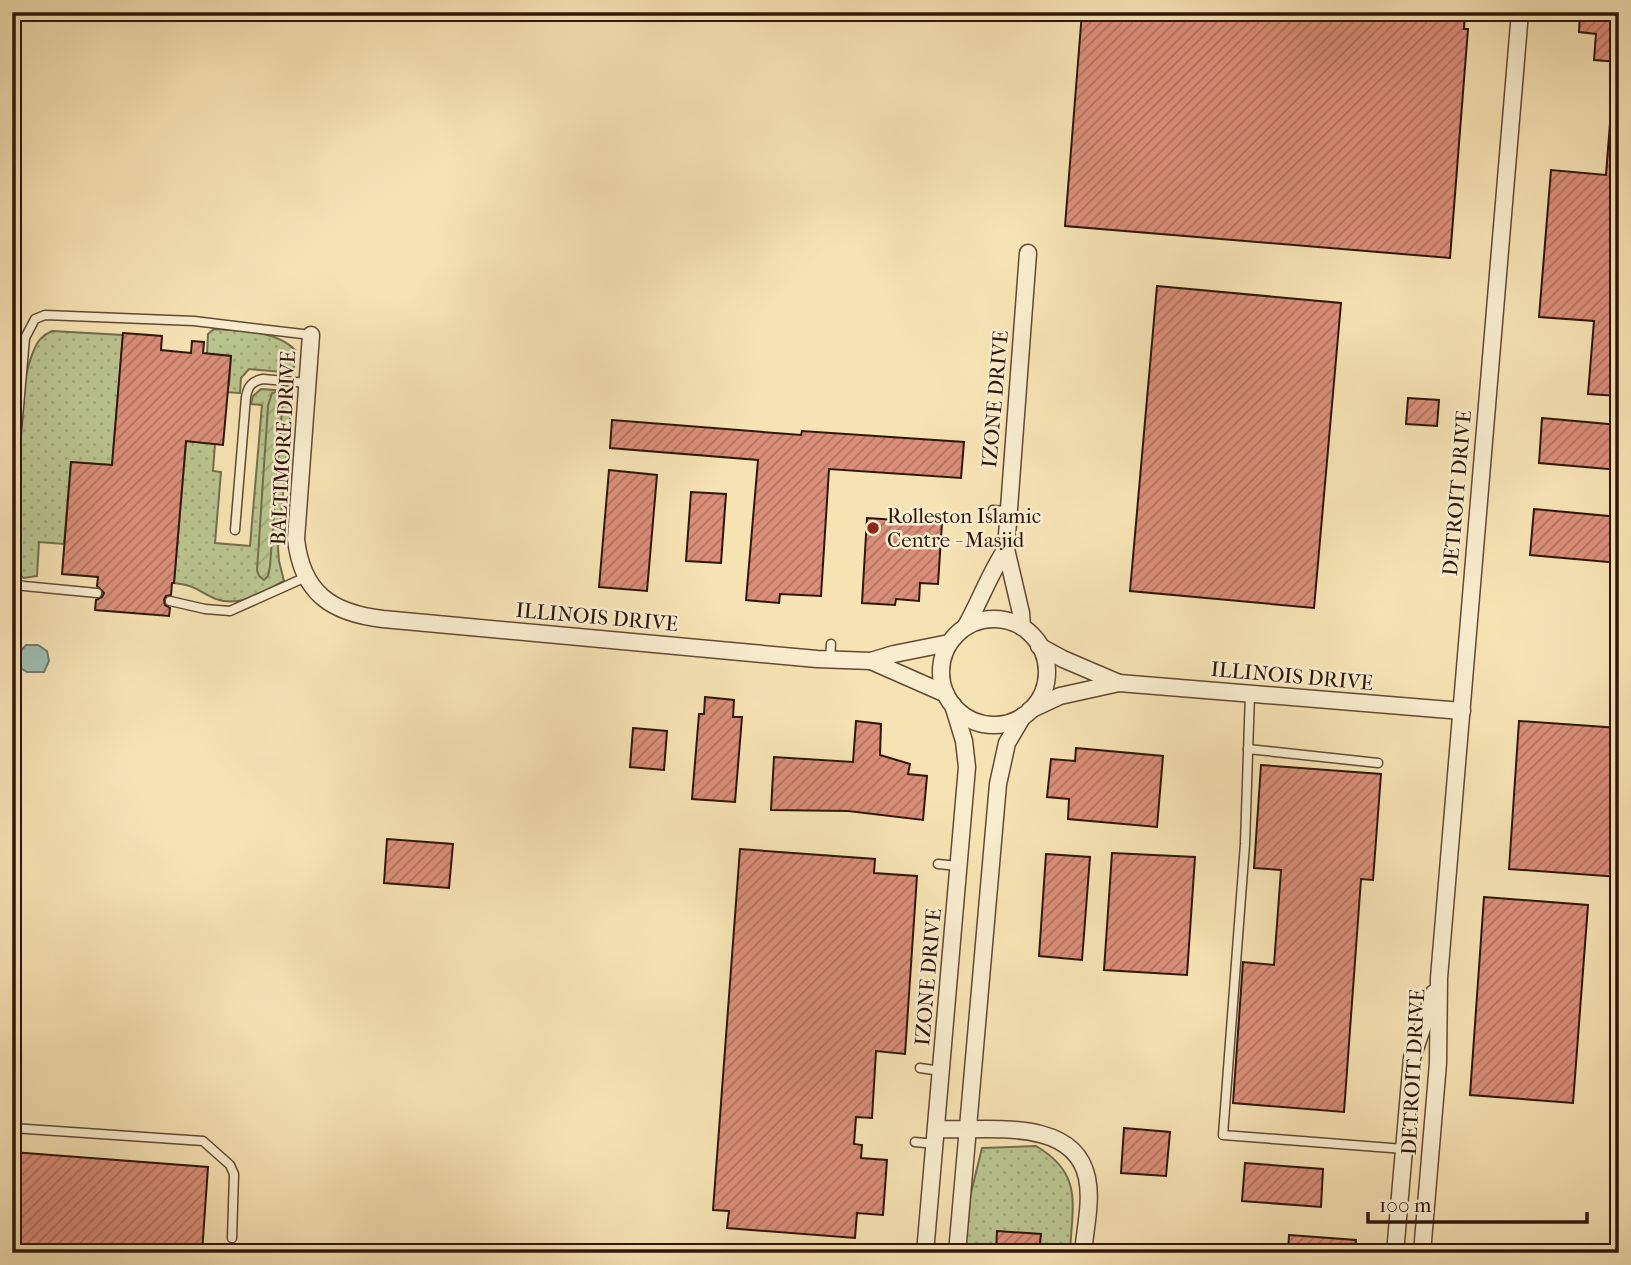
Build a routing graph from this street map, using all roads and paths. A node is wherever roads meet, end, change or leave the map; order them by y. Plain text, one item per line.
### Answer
1 (1520, 12) edge
2 (1028, 253) dead end
3 (311, 335) joint
4 (307, 383) junction
5 (12, 486) edge
6 (235, 530) dead end
7 (1006, 549) junction
8 (306, 577) junction
9 (12, 583) edge
10 (97, 593) dead end
11 (322, 598) joint
12 (170, 601) dead end
13 (966, 626) junction
14 (1021, 627) junction
15 (949, 643) junction
16 (1039, 646) junction
17 (872, 661) junction
18 (1119, 683) junction
19 (1250, 694) junction
20 (949, 700) junction
21 (1462, 711) junction
22 (1026, 713) junction
23 (1248, 749) junction
24 (1378, 763) dead end
25 (938, 864) dead end
26 (958, 866) junction
27 (1439, 978) junction
28 (920, 1069) dead end
29 (941, 1071) junction
30 (12, 1128) edge
31 (968, 1131) junction
32 (936, 1137) junction
33 (915, 1142) dead end
34 (1404, 1149) junction
35 (1396, 1234) junction
36 (232, 1238) dead end
37 (1423, 1245) edge
38 (925, 1253) edge
39 (957, 1253) edge
40 (1083, 1253) edge
41 (1395, 1253) edge

1 - 21 street, DETROIT DRIVE
2 - 7 street, IZONE DRIVE
3 - 4 street, BALTIMORE DRIVE
3 - 5 lane
4 - 6 lane
4 - 8 street, BALTIMORE DRIVE
7 - 13 street, IZONE DRIVE
7 - 14 street, IZONE DRIVE
8 - 11 street, BALTIMORE DRIVE
8 - 12 lane
9 - 10 lane
11 - 17 street, ILLINOIS DRIVE
13 - 14 street
13 - 15 street
14 - 16 street
15 - 17 street, ILLINOIS DRIVE
15 - 20 street
16 - 18 street, ILLINOIS DRIVE
16 - 22 street
17 - 20 street, ILLINOIS DRIVE
18 - 19 street, ILLINOIS DRIVE
18 - 22 street, ILLINOIS DRIVE
19 - 21 street, ILLINOIS DRIVE
19 - 23 lane
20 - 22 street
20 - 26 street, IZONE DRIVE
21 - 27 street, DETROIT DRIVE
22 - 31 street
23 - 24 lane
23 - 34 lane
25 - 26 lane
26 - 29 street, IZONE DRIVE
27 - 34 street, DETROIT DRIVE
27 - 37 street, DETROIT DRIVE
28 - 29 lane
29 - 32 street, IZONE DRIVE
30 - 36 lane
31 - 32 street
31 - 39 street
31 - 40 street
32 - 33 lane
32 - 38 street, IZONE DRIVE
34 - 35 street, DETROIT DRIVE
35 - 37 street
35 - 41 street, DETROIT DRIVE

